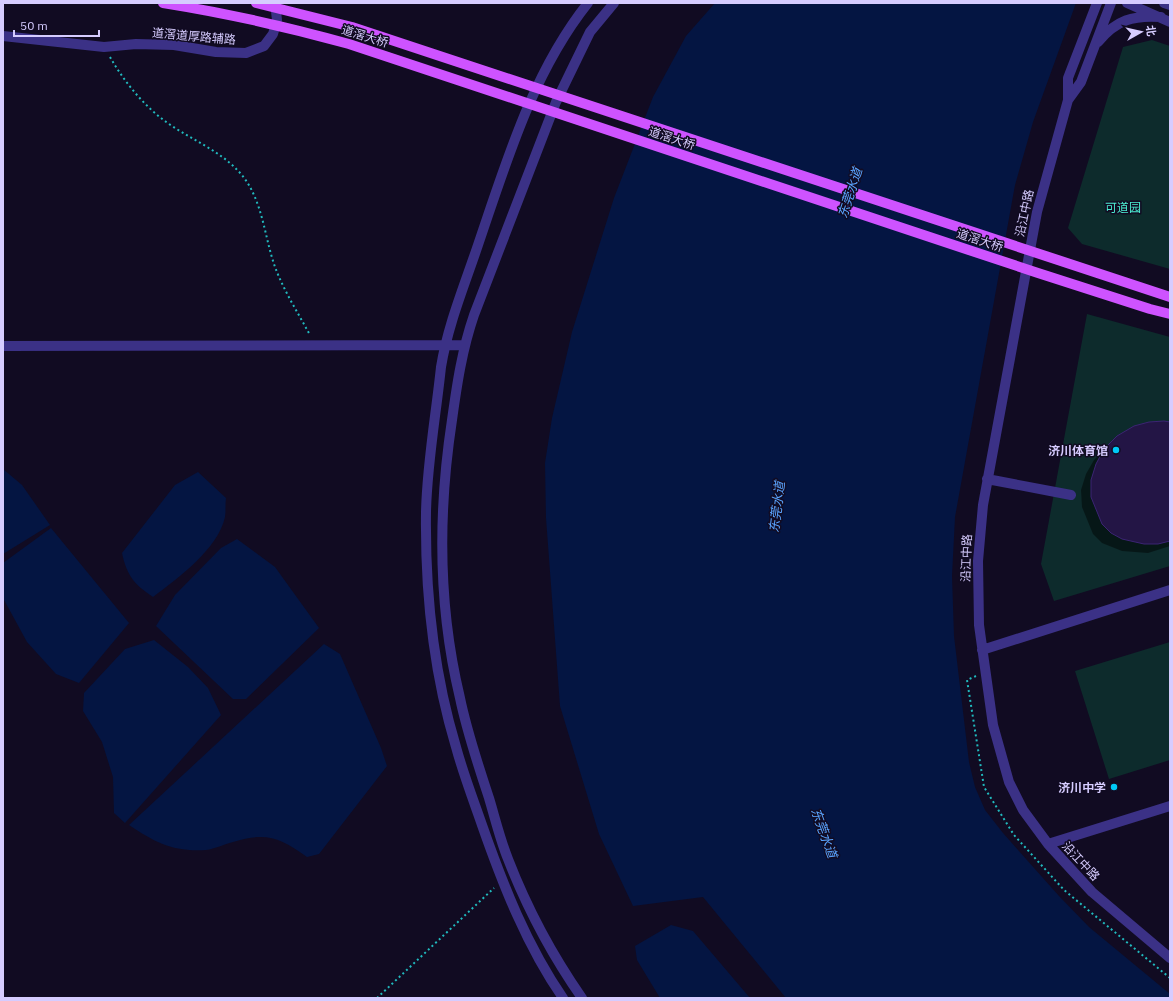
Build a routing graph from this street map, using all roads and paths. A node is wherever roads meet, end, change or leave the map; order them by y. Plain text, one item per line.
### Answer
1 (163, 3) edge
2 (256, 3) edge
3 (276, 3) edge
4 (588, 3) edge
5 (614, 3) edge
6 (1097, 3) edge
7 (1111, 3) edge
8 (1127, 3) edge
9 (1164, 3) edge
10 (1170, 5) edge
11 (1165, 20) edge
12 (3, 36) edge
13 (104, 47) junction
14 (1094, 47) junction
15 (1068, 100) junction
16 (1170, 297) edge
17 (1170, 314) edge
18 (445, 344) junction
19 (316, 345) junction
20 (464, 345) junction
21 (3, 346) edge
22 (987, 479) junction
23 (1071, 495) dead end
24 (1170, 590) edge
25 (982, 650) junction
26 (1170, 806) edge
27 (1048, 844) junction
28 (502, 880) junction
29 (1170, 958) edge
30 (377, 998) edge
31 (563, 998) edge
32 (582, 998) edge

1 - 17 main road, 道滘大桥, bridge
2 - 16 main road, 道滘大桥, bridge
3 - 13 street, 道滘道厚路辅路
4 - 18 street
5 - 20 street
6 - 15 street
7 - 14 street
8 - 11 street
9 - 10 street
11 - 14 street
12 - 13 street, 道滘道厚路辅路
13 - 19 path
14 - 15 street
15 - 22 street, 沿江中路
18 - 19 street
18 - 20 street
18 - 28 street
19 - 21 street
20 - 32 street
22 - 23 street
22 - 25 street, 沿江中路
24 - 25 street
25 - 27 street, 沿江中路
26 - 27 street
27 - 29 street, 沿江中路
28 - 30 path
28 - 31 street

